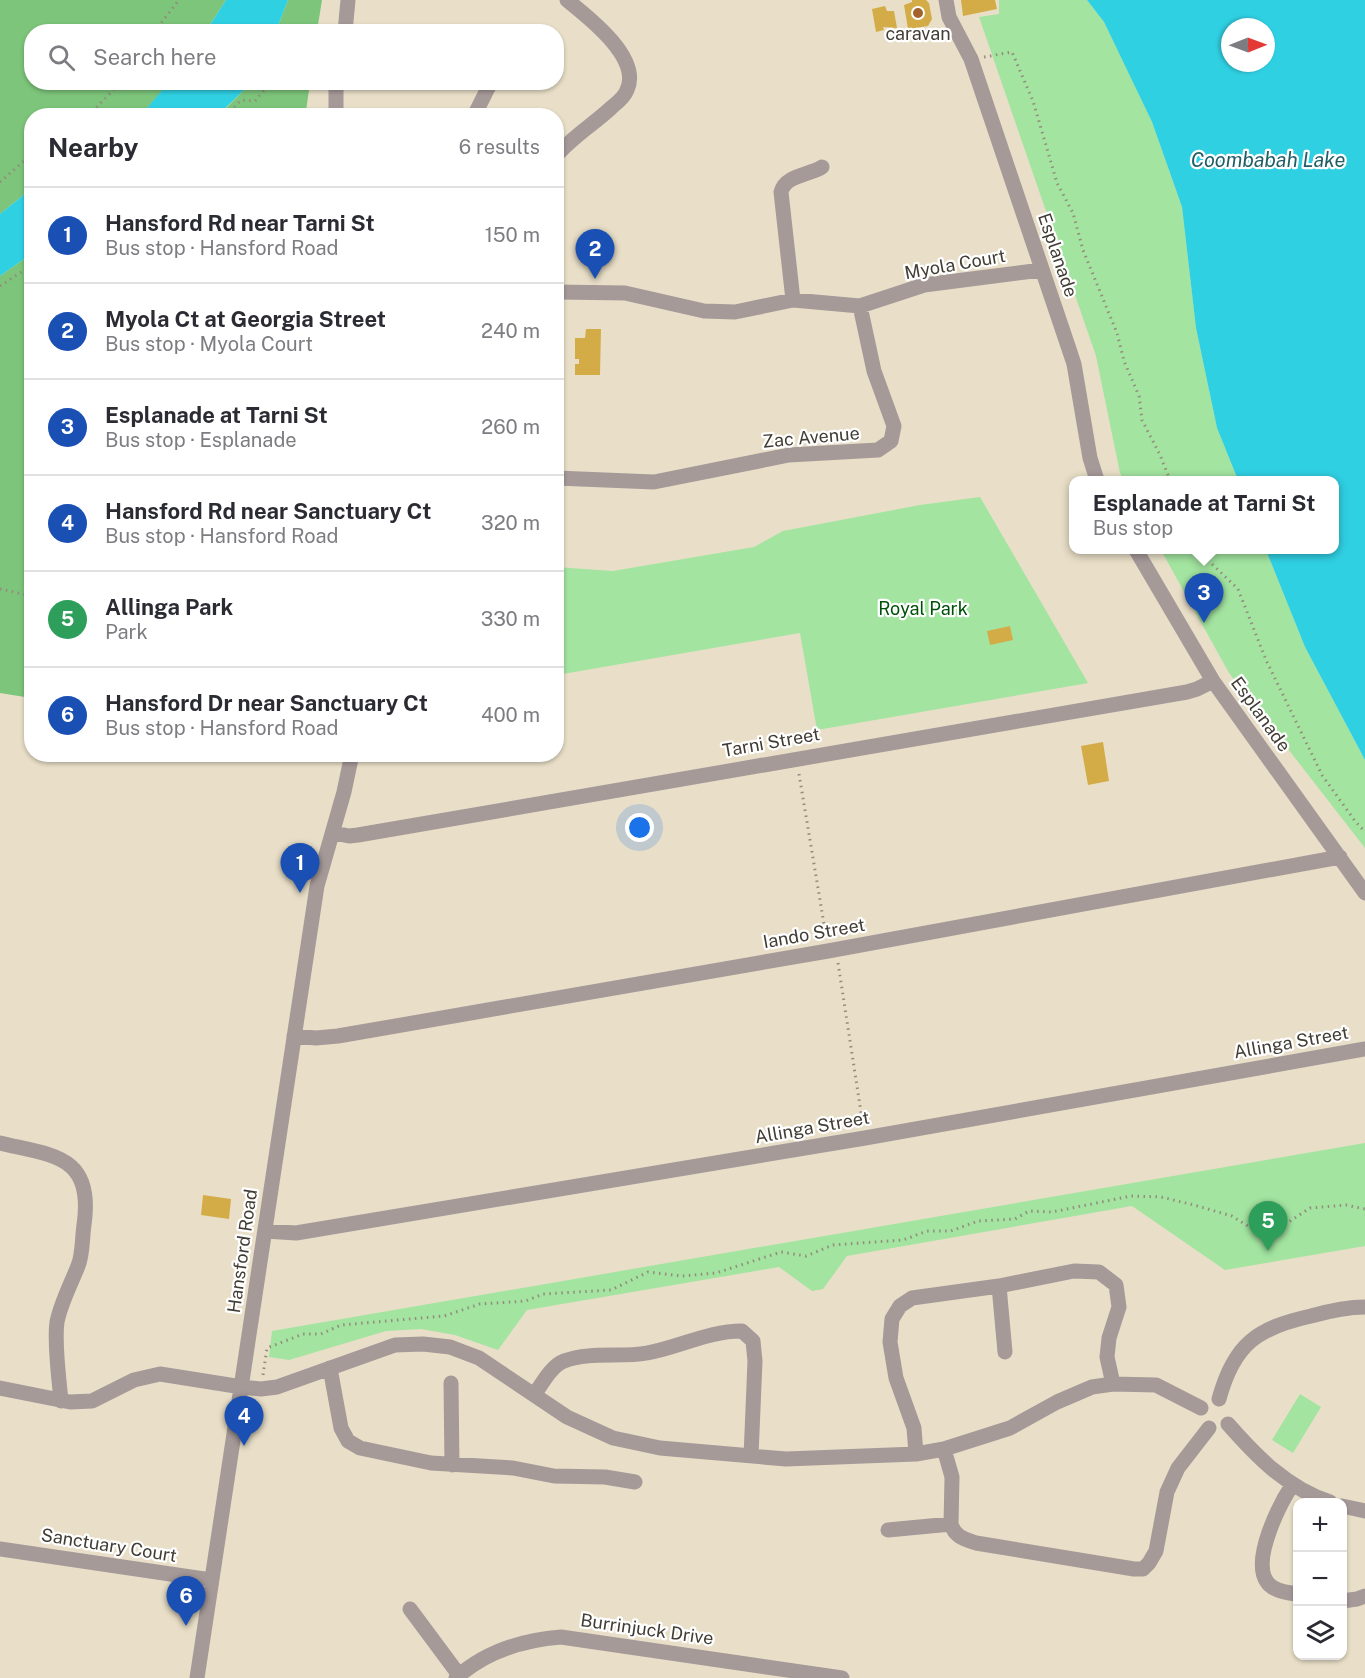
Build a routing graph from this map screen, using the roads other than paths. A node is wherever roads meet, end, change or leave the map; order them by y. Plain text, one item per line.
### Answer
1 (348, 0) edge
2 (567, 0) edge
3 (946, 0) edge
4 (346, 24) edge
5 (336, 90) edge
6 (486, 90) edge
7 (336, 108) edge
8 (478, 108) edge
9 (564, 148) edge
10 (822, 166) dead end
11 (1041, 270) junction
12 (564, 292) edge
13 (793, 300) junction
14 (860, 306) junction
15 (1096, 476) edge
16 (564, 478) edge
17 (1139, 554) edge
18 (1213, 681) junction
19 (351, 762) edge
20 (334, 832) junction
21 (1340, 857) junction
22 (1365, 893) edge
23 (294, 1036) junction
24 (1365, 1049) edge
25 (0, 1143) edge
26 (265, 1231) junction
27 (999, 1286) junction
28 (1365, 1307) edge
29 (1005, 1352) dead end
30 (330, 1368) junction
31 (451, 1383) dead end
32 (1113, 1384) junction
33 (242, 1387) junction
34 (0, 1388) edge
35 (534, 1395) junction
36 (1219, 1399) dead end
37 (61, 1401) junction
38 (1201, 1407) dead end
39 (1228, 1424) dead end
40 (1209, 1428) dead end
41 (944, 1449) junction
42 (916, 1454) junction
43 (752, 1456) junction
44 (452, 1464) junction
45 (635, 1482) dead end
46 (1293, 1484) junction
47 (1320, 1498) edge
48 (1347, 1507) edge
49 (1365, 1511) edge
50 (951, 1524) junction
51 (888, 1530) dead end
52 (0, 1549) edge
53 (211, 1580) junction
54 (1293, 1593) edge
55 (1365, 1596) edge
56 (1347, 1600) edge
57 (410, 1609) dead end
58 (457, 1676) edge
59 (197, 1678) edge
60 (842, 1678) edge

1 - 4 street
2 - 9 street
3 - 11 street, Esplanade
5 - 7 street
6 - 8 street
10 - 13 street
11 - 14 street, Myola Court
11 - 15 street, Esplanade
12 - 13 street, Myola Court
13 - 14 street, Myola Court
14 - 16 street, Zac Avenue
17 - 18 street, Esplanade
18 - 20 street, Tarni Street
18 - 21 street, Esplanade
19 - 20 street, Hansford Road
20 - 23 street, Hansford Road
21 - 22 street, Esplanade
21 - 23 street, Iando Street
23 - 26 street, Hansford Road
24 - 26 street, Allinga Street
25 - 37 street
26 - 33 street, Hansford Road
27 - 29 street
27 - 32 street
27 - 42 street
28 - 36 street
30 - 33 street
30 - 35 street
30 - 44 street
31 - 44 street
32 - 38 street
32 - 41 street
33 - 37 street
33 - 53 street, Hansford Road
34 - 37 street
35 - 43 street
35 - 43 street
39 - 46 street
40 - 50 street
41 - 42 street
41 - 50 street
42 - 43 street
44 - 45 street
46 - 47 street
46 - 54 street
48 - 49 street
50 - 51 street
52 - 53 street, Sanctuary Court
53 - 59 street, Hansford Road
55 - 56 street
57 - 58 street
58 - 60 street, Burrinjuck Drive

